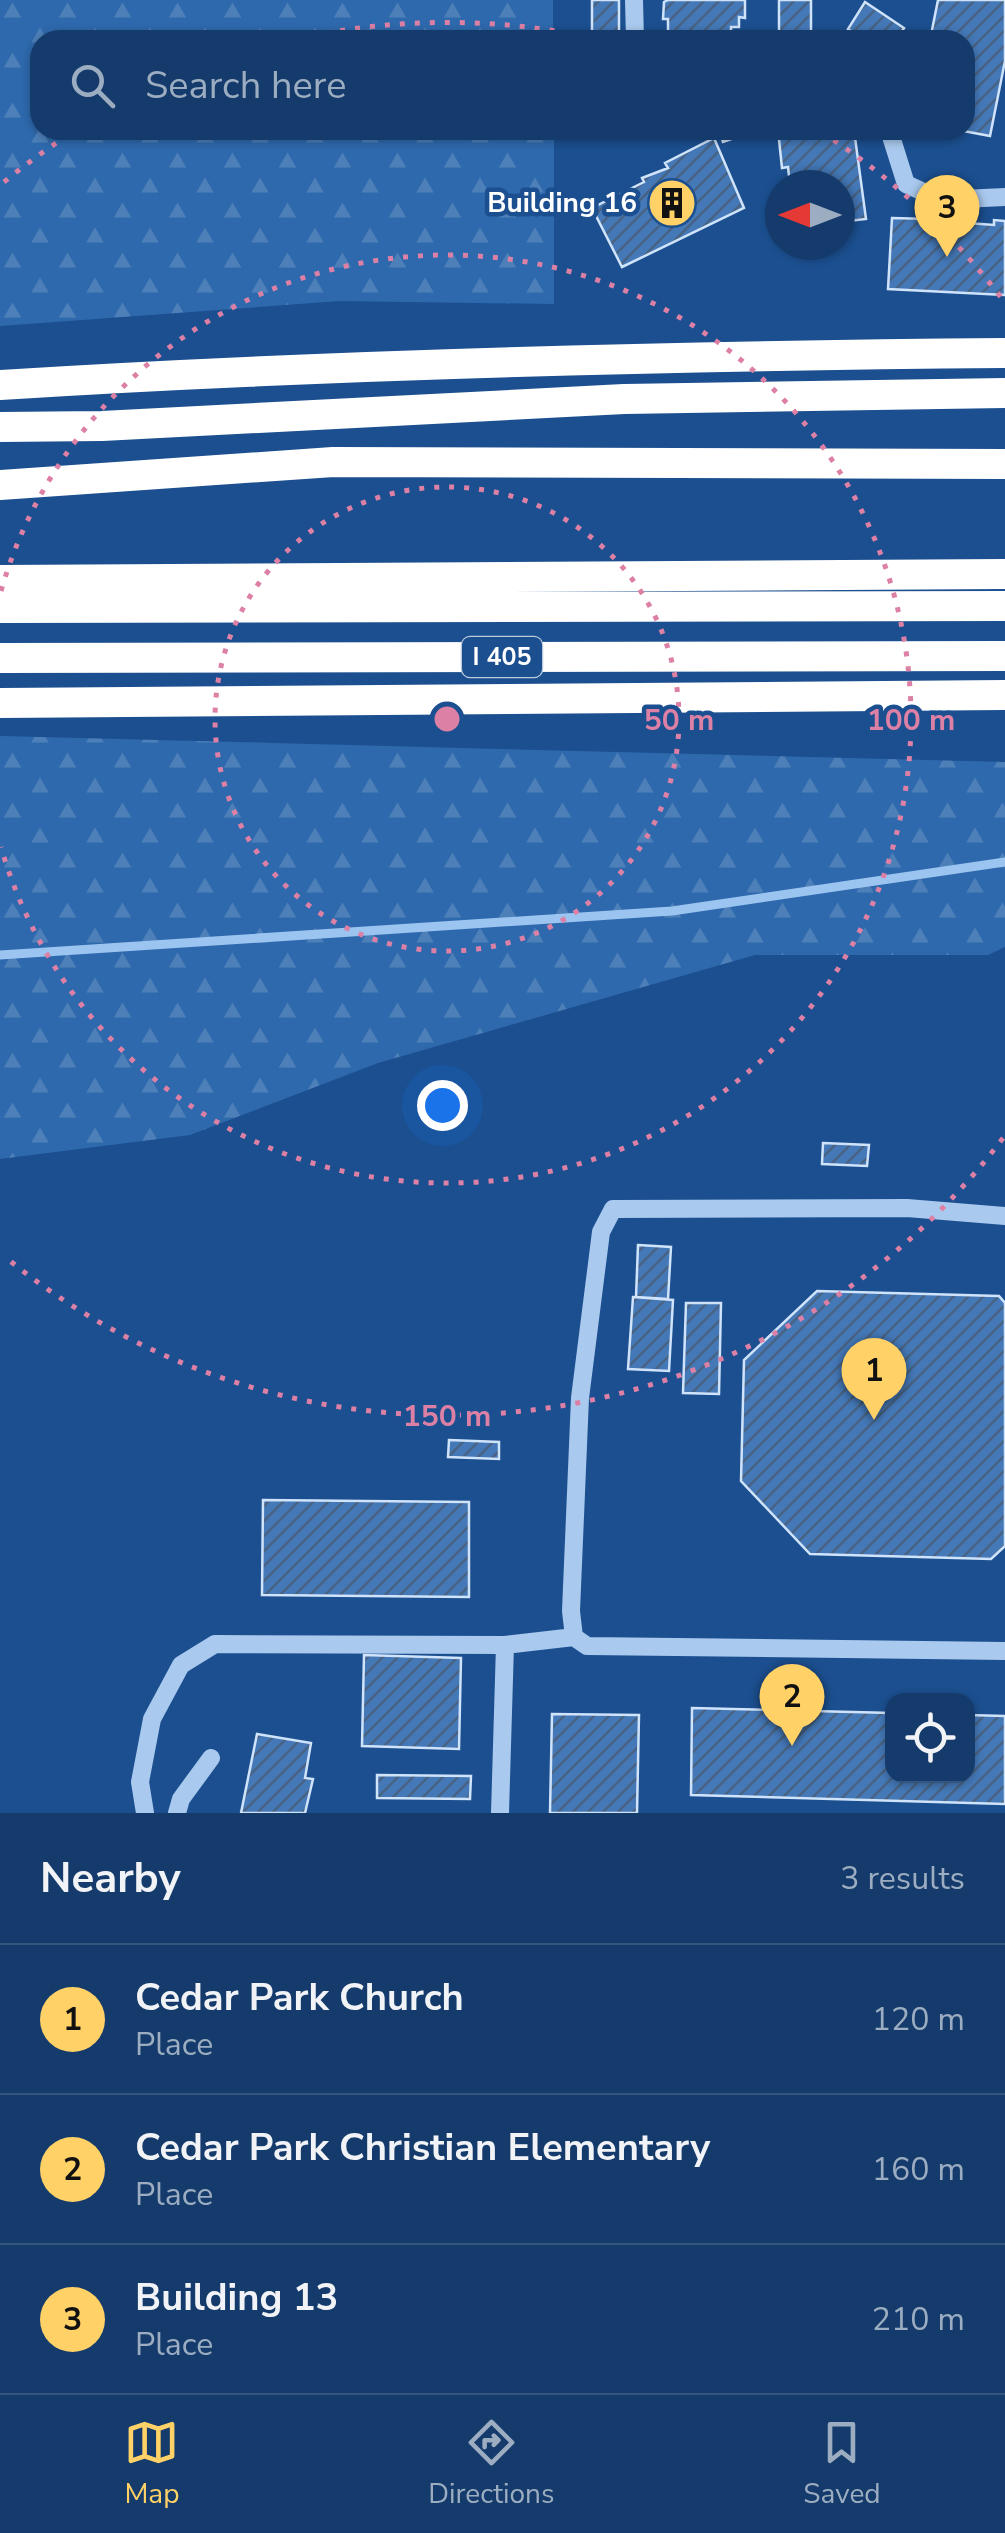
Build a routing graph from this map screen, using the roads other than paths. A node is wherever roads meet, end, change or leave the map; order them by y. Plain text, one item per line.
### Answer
1 (634, 0) edge
2 (635, 30) edge
3 (892, 140) edge
4 (1005, 197) edge
5 (1005, 353) edge
6 (0, 385) edge
7 (1005, 394) edge
8 (0, 426) edge
9 (1005, 464) edge
10 (0, 485) edge
11 (1005, 574) edge
12 (0, 580) edge
13 (1005, 606) edge
14 (0, 608) edge
15 (1005, 656) edge
16 (0, 658) edge
17 (1005, 695) edge
18 (0, 703) edge
19 (1005, 1216) edge
20 (574, 1637) junction
21 (505, 1644) junction
22 (1005, 1650) edge
23 (211, 1758) dead end
24 (146, 1813) edge
25 (177, 1813) edge
26 (500, 1813) edge

1 - 2 lane
3 - 4 lane
5 - 6 highway
7 - 8 highway
9 - 10 highway
11 - 12 highway
13 - 14 highway, I 405
15 - 16 highway, I 405
17 - 18 highway, I 405
19 - 20 lane
20 - 21 lane
20 - 22 lane
21 - 24 lane
21 - 26 lane
23 - 25 lane

